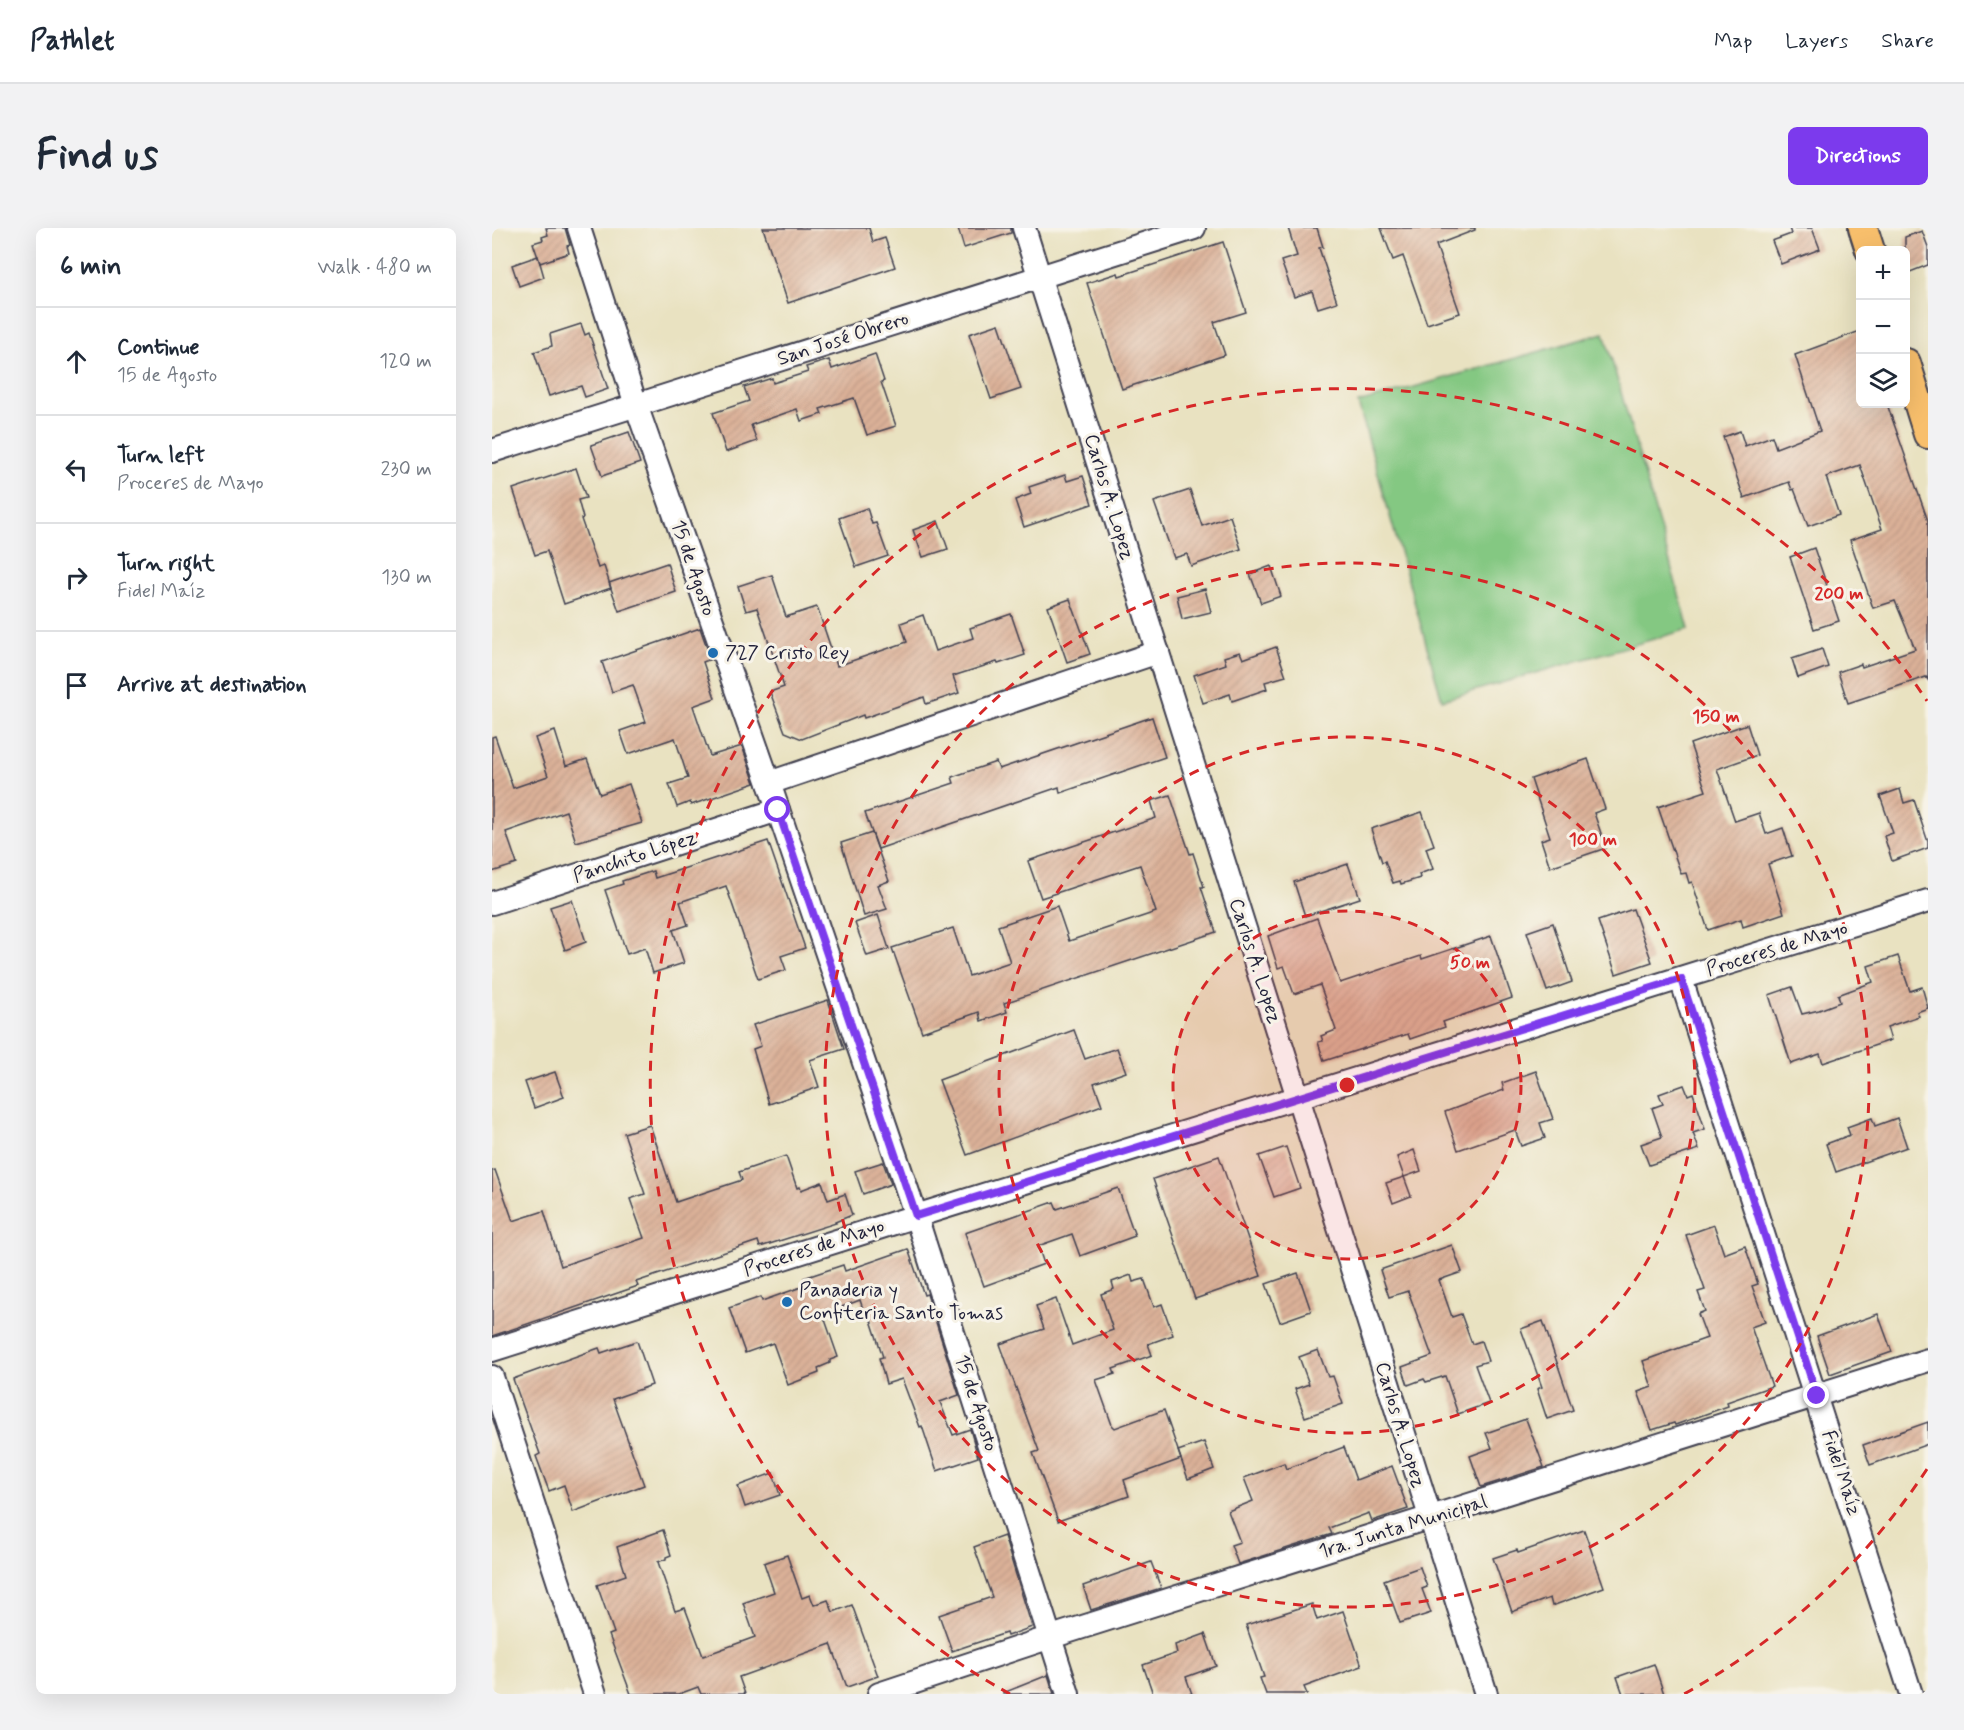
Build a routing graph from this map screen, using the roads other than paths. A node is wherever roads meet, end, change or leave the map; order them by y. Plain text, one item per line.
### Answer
1 (579, 228) edge
2 (1024, 228) edge
3 (1194, 228) edge
4 (1863, 228) edge
5 (1869, 246) edge
6 (1040, 277) junction
7 (1910, 378) edge
8 (636, 405) junction
9 (1928, 434) edge
10 (492, 451) edge
11 (1158, 652) junction
12 (769, 783) junction
13 (778, 810) junction
14 (1928, 902) edge
15 (492, 903) edge
16 (1681, 979) junction
17 (1299, 1098) junction
18 (916, 1216) junction
19 (492, 1350) edge
20 (1928, 1360) edge
21 (492, 1377) edge
22 (1817, 1396) junction
23 (1430, 1518) junction
24 (1051, 1637) junction
25 (595, 1694) edge
26 (879, 1694) edge
27 (1068, 1694) edge
28 (1486, 1694) edge
29 (1911, 1694) edge

1 - 8 street, 15 de Agosto
2 - 6 street, Carlos A. Lopez
3 - 6 street, San José Obrero
4 - 5 main road
6 - 8 street, San José Obrero
6 - 11 street, Carlos A. Lopez
7 - 9 main road
8 - 10 street, San José Obrero
8 - 12 street, 15 de Agosto
11 - 12 street
11 - 17 street, Carlos A. Lopez
12 - 13 street, 15 de Agosto
13 - 15 street, Panchito López
13 - 18 street, 15 de Agosto
14 - 16 street, Proceres de Mayo
16 - 17 street, Proceres de Mayo
16 - 22 street, Fidel Maíz
17 - 18 street, Proceres de Mayo
17 - 23 street, Carlos A. Lopez
18 - 19 street, Proceres de Mayo
18 - 24 street, 15 de Agosto
20 - 22 street, 1ra. Junta Municipal
21 - 25 street
22 - 23 street, 1ra. Junta Municipal
22 - 29 street, Fidel Maíz
23 - 24 street, 1ra. Junta Municipal
23 - 28 street, Carlos A. Lopez
24 - 26 street, 1ra. Junta Municipal
24 - 27 street, 15 de Agosto

